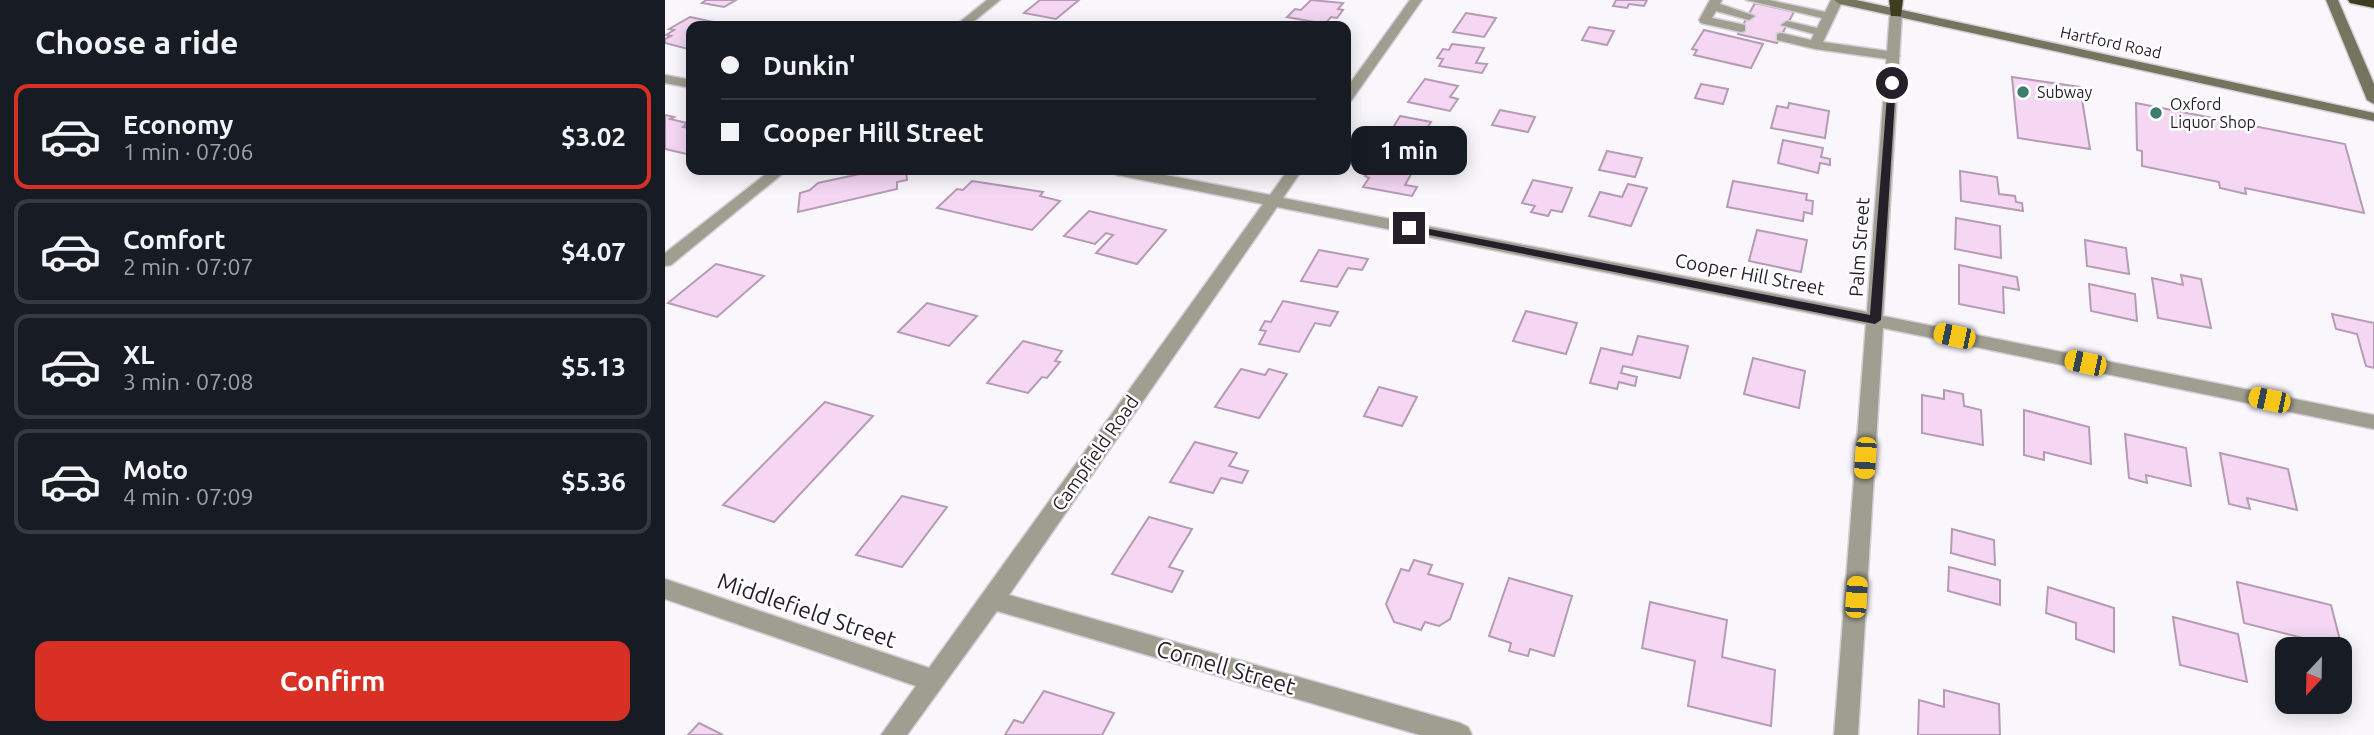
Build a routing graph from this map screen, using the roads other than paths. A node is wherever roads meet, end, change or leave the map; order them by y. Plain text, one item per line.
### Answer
1 (994, 0) edge
2 (1416, 0) edge
3 (1752, 0) edge
4 (1838, 0) edge
5 (2332, 0) edge
6 (2355, 0) edge
7 (1714, 3) edge
8 (2374, 4) edge
9 (1896, 6) edge
10 (1749, 16) dead end
11 (1829, 16) junction
12 (967, 21) edge
13 (1787, 25) dead end
14 (1741, 29) dead end
15 (1821, 32) junction
16 (1781, 37) dead end
17 (1815, 45) junction
18 (1894, 56) junction
19 (665, 79) edge
20 (686, 83) edge
21 (1351, 91) edge
22 (2374, 100) edge
23 (2374, 117) edge
24 (774, 175) edge
25 (1142, 175) edge
26 (1291, 175) edge
27 (1272, 201) junction
28 (665, 261) edge
29 (1875, 320) junction
30 (2374, 422) edge
31 (665, 589) edge
32 (993, 600) junction
33 (931, 680) junction
34 (893, 735) edge
35 (1460, 735) edge
36 (1846, 735) edge

1 - 12 street
2 - 21 street
3 - 11 street
4 - 9 main road, Hartford Road
4 - 11 street
5 - 22 main road
6 - 8 highway
7 - 10 street
7 - 14 street
9 - 18 street, Palm Street
9 - 23 main road, Hartford Road
11 - 15 street
13 - 15 street
15 - 17 street
16 - 17 street
17 - 18 street
18 - 29 street, Palm Street
19 - 20 street
24 - 28 street
25 - 27 street, Cooper Hill Street
26 - 27 street, Campfield Road
27 - 29 street, Cooper Hill Street
27 - 32 street, Campfield Road
29 - 30 street, Cooper Hill Street
29 - 36 street, Palm Street
31 - 33 street, Middlefield Street
32 - 33 street, Campfield Road
32 - 35 street, Cornell Street
33 - 34 street, Campfield Road

